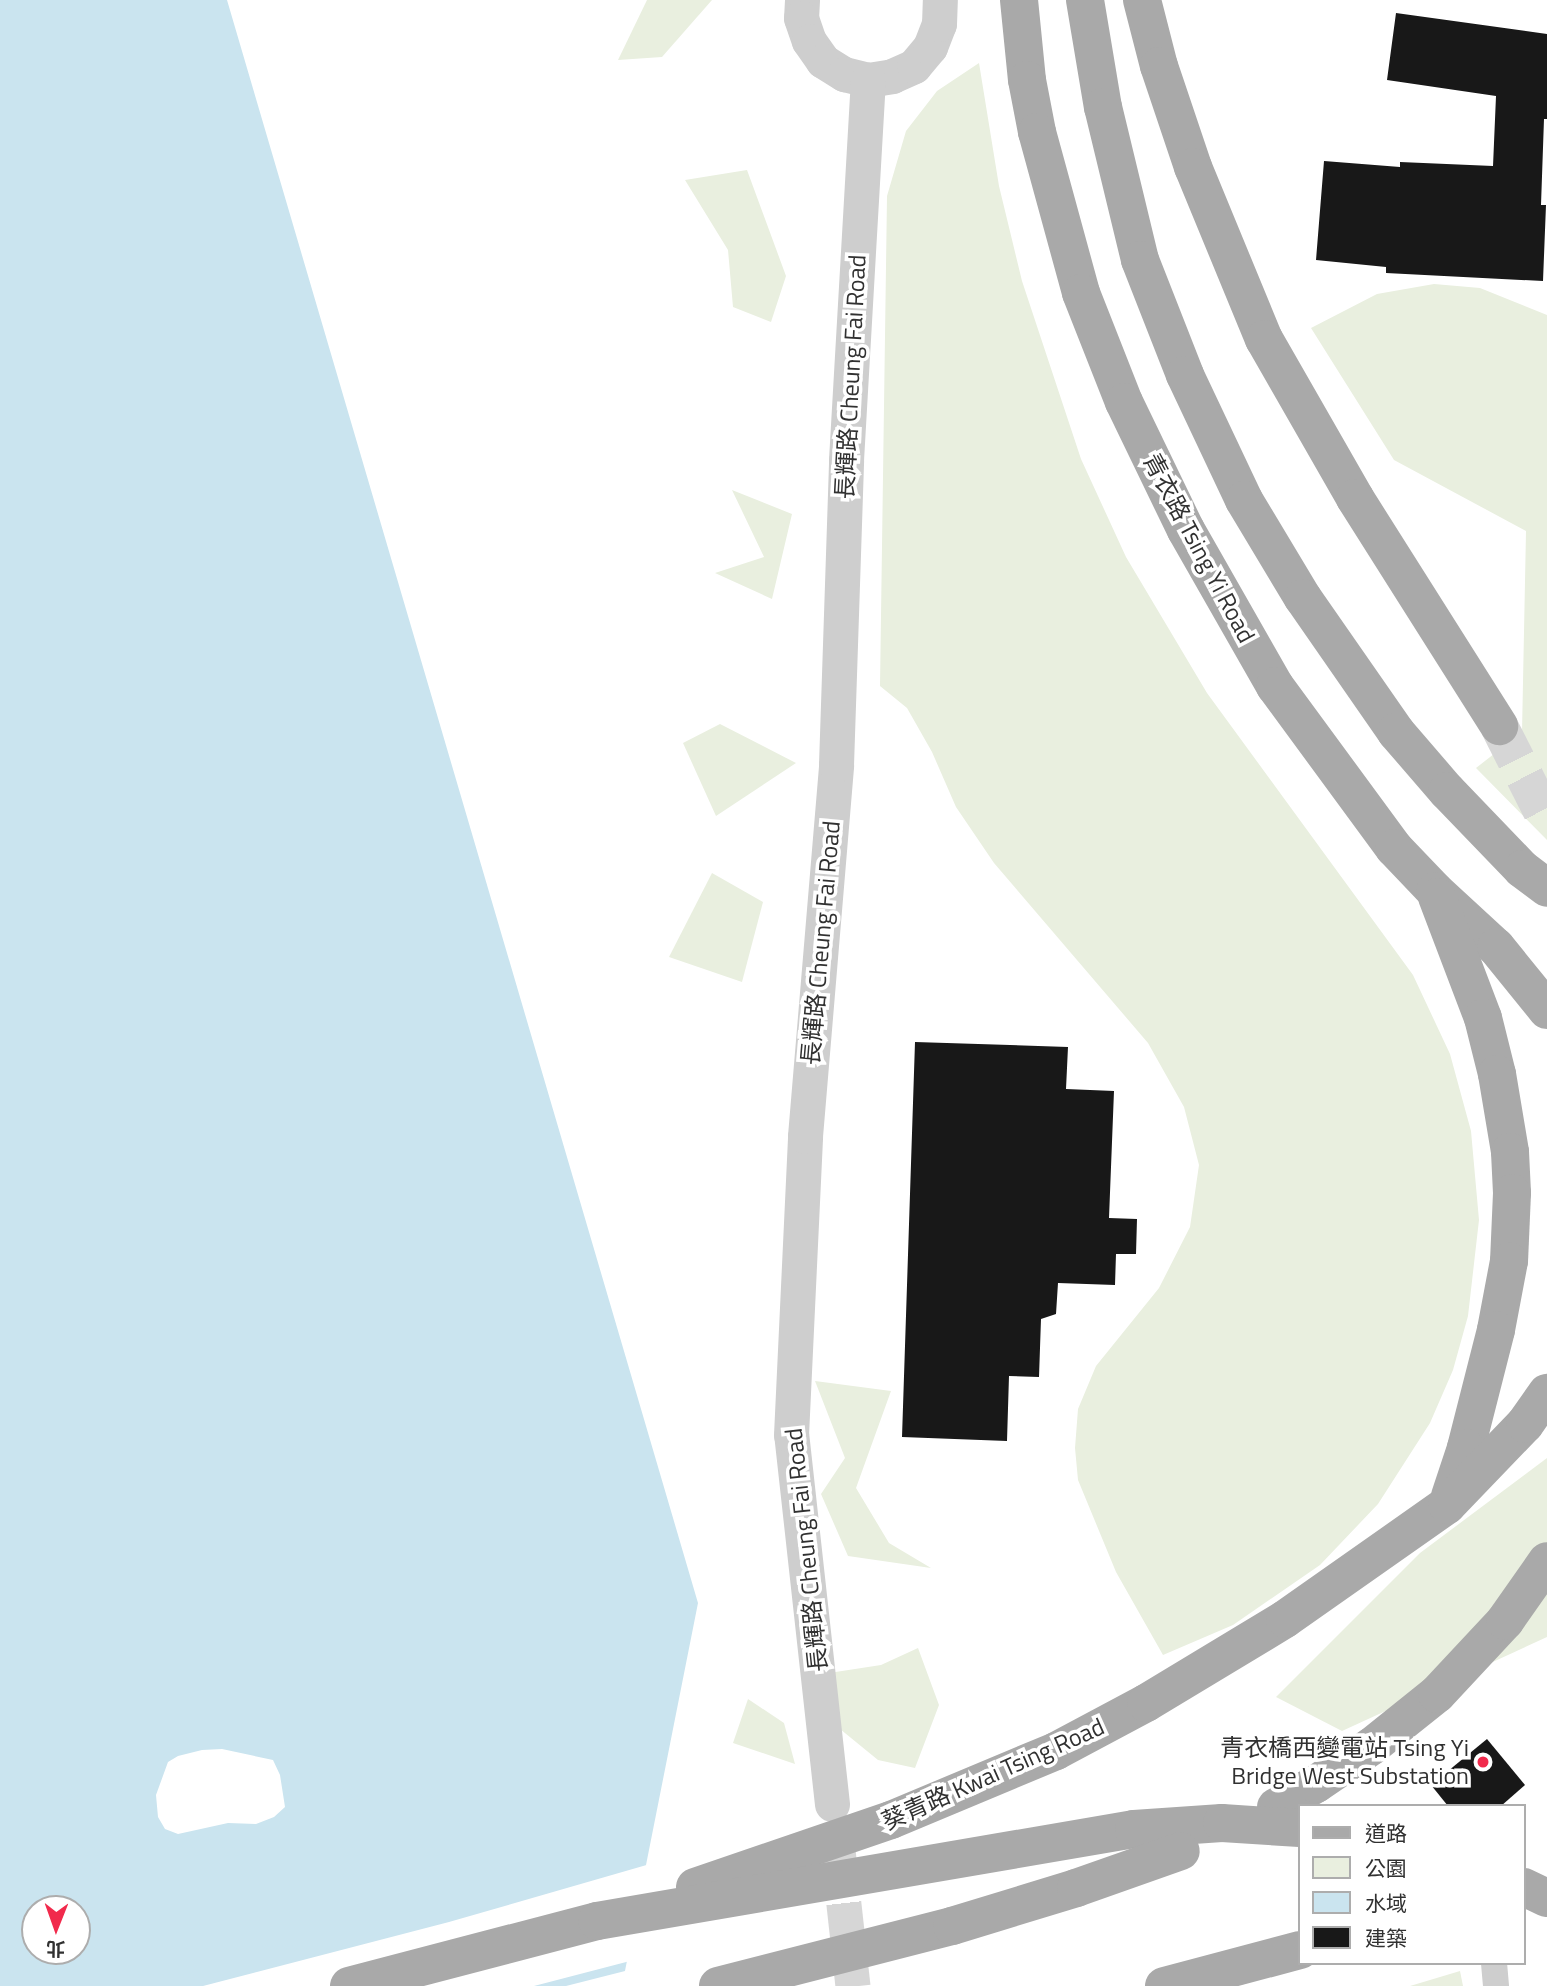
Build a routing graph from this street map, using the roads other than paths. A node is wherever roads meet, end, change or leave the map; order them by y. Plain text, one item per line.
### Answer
1 (802, 0) edge
2 (940, 0) edge
3 (1019, 0) edge
4 (1085, 0) edge
5 (1142, 0) edge
6 (868, 79) junction
7 (1499, 726) tunnel mouth
8 (1547, 888) edge
9 (1435, 891) junction
10 (1547, 1010) edge
11 (1547, 1393) edge
12 (1447, 1505) junction
13 (1547, 1561) edge
14 (832, 1804) dead end
15 (1299, 1804) edge
16 (1288, 1817) edge
17 (1181, 1851) dead end
18 (1526, 1888) edge
19 (1547, 1890) edge
20 (1526, 1895) edge
21 (1526, 1896) edge
22 (1547, 1898) edge
23 (1547, 1905) edge
24 (597, 1921) junction
25 (1298, 1951) edge
26 (1494, 1965) edge
27 (349, 1986) edge
28 (718, 1986) edge
29 (1164, 1986) edge
30 (1496, 1986) edge

1 - 6 street
2 - 6 street
3 - 9 main road, 青衣路 Tsing Yi Road
4 - 8 main road
5 - 7 main road
6 - 14 street, 長輝路 Cheung Fai Road
9 - 10 main road, 青衣路 Tsing Yi Road
9 - 12 main road
11 - 12 main road, 葵青路 Kwai Tsing Road
12 - 24 main road, 葵青路 Kwai Tsing Road, bridge
13 - 15 main road
16 - 24 main road, bridge
17 - 28 main road, bridge
18 - 22 main road, bridge
19 - 20 main road
21 - 23 main road
24 - 27 main road, 葵青路 Kwai Tsing Road
25 - 29 main road
26 - 30 street

